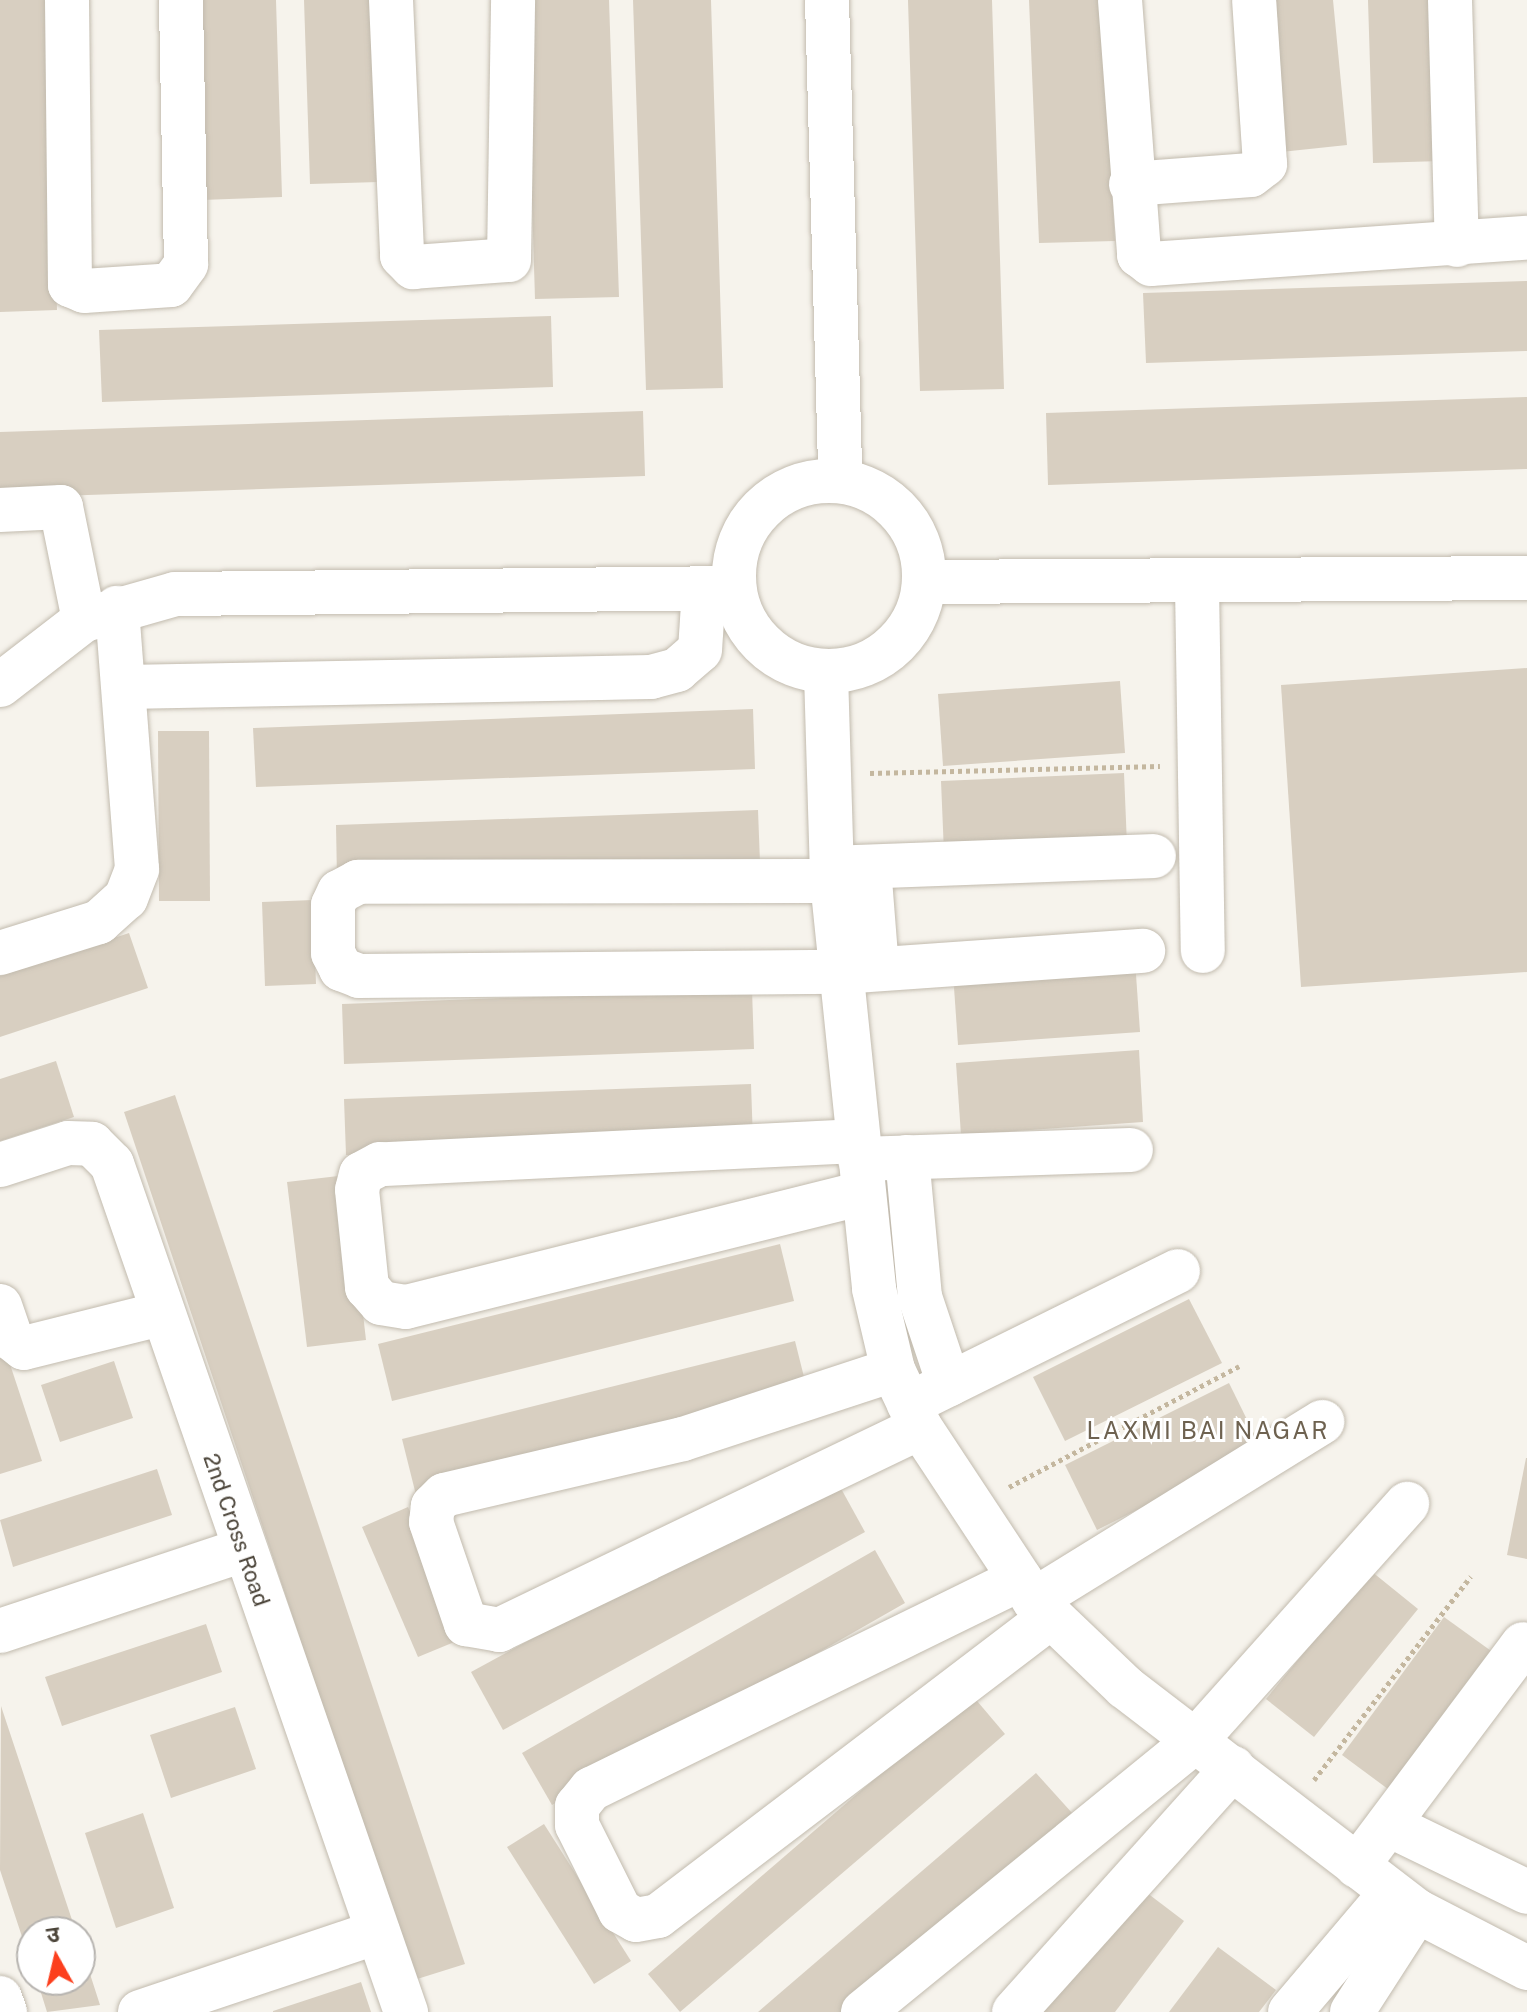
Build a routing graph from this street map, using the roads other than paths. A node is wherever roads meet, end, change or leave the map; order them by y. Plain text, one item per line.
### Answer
1 (67, 0) edge
2 (181, 0) edge
3 (391, 0) edge
4 (513, 0) edge
5 (827, 0) edge
6 (1120, 0) edge
7 (1254, 0) edge
8 (1450, 0) edge
9 (1131, 184) junction
10 (1527, 238) edge
11 (1457, 245) junction
12 (840, 478) junction
13 (0, 510) edge
14 (1527, 578) edge
15 (925, 582) junction
16 (1197, 585) junction
17 (719, 588) junction
18 (100, 614) junction
19 (826, 673) junction
20 (0, 685) edge
21 (125, 687) junction
22 (1154, 856) dead end
23 (844, 872) junction
24 (1143, 951) dead end
25 (1203, 951) dead end
26 (0, 953) edge
27 (859, 970) junction
28 (1131, 1150) dead end
29 (907, 1157) junction
30 (0, 1165) edge
31 (860, 1165) junction
32 (1178, 1271) dead end
33 (0, 1306) edge
34 (160, 1314) junction
35 (949, 1384) junction
36 (907, 1401) junction
37 (1322, 1422) dead end
38 (1407, 1504) dead end
39 (243, 1550) junction
40 (1041, 1595) junction
41 (0, 1631) edge
42 (1523, 1644) dead end
43 (1204, 1732) junction
44 (1233, 1768) junction
45 (1389, 1825) junction
46 (1357, 1866) junction
47 (1527, 1892) edge
48 (1404, 1902) junction
49 (378, 1932) junction
50 (1527, 1968) edge
51 (0, 1998) edge
52 (5, 2012) edge
53 (140, 2012) edge
54 (406, 2012) edge
55 (863, 2012) edge
56 (1014, 2012) edge
57 (1290, 2012) edge
58 (1352, 2012) edge

1 - 2 street
3 - 4 street
5 - 12 street
6 - 9 street
7 - 9 street
8 - 11 street
9 - 11 street
10 - 11 street
12 - 15 street
12 - 17 street
13 - 18 street
14 - 16 street
15 - 16 street
15 - 19 street
16 - 25 street
17 - 18 street
17 - 19 street
17 - 21 street
18 - 20 street
18 - 21 street
19 - 23 street
21 - 26 street
22 - 23 street
23 - 27 street
23 - 27 street
24 - 27 street
27 - 31 street
28 - 29 street
29 - 31 street
29 - 35 street
30 - 34 street, 2nd Cross Road
31 - 31 street
31 - 36 street
32 - 35 street
33 - 34 street
34 - 39 street, 2nd Cross Road
35 - 36 street
36 - 36 street
36 - 40 street
37 - 40 street
38 - 43 street
39 - 41 street
39 - 49 street, 2nd Cross Road
40 - 40 street
40 - 43 street
42 - 45 street
43 - 44 street
43 - 55 street
44 - 46 street
44 - 56 street
45 - 46 street
45 - 47 street
46 - 48 street
48 - 50 street
48 - 57 street
48 - 58 street
49 - 53 street
49 - 54 street, 2nd Cross Road
51 - 52 street

